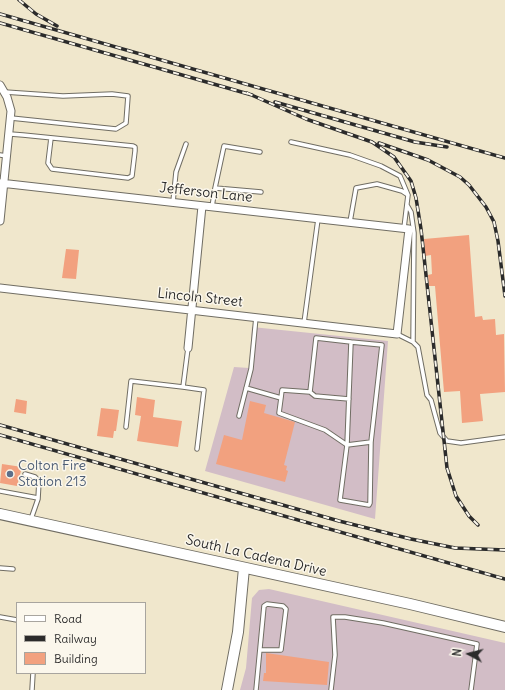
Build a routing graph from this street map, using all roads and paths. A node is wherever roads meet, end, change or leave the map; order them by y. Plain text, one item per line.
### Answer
1 (2, 90) edge
2 (11, 118) junction
3 (10, 134) junction
4 (51, 138) junction
5 (291, 142) dead end
6 (186, 144) dead end
7 (260, 152) dead end
8 (4, 156) edge
9 (2, 183) edge
10 (215, 188) junction
11 (261, 192) dead end
12 (408, 195) junction
13 (173, 202) junction
14 (407, 205) junction
15 (202, 206) junction
16 (212, 207) junction
17 (318, 219) junction
18 (0, 221) edge
19 (350, 222) junction
20 (406, 228) junction
21 (0, 288) edge
22 (191, 310) junction
23 (256, 317) junction
24 (304, 323) junction
25 (397, 334) junction
26 (352, 342) junction
27 (413, 342) junction
28 (188, 348) joint
29 (183, 387) junction
30 (246, 388) junction
31 (310, 392) junction
32 (281, 398) junction
33 (349, 399) junction
34 (239, 416) dead end
35 (126, 427) dead end
36 (505, 436) edge
37 (371, 442) junction
38 (347, 445) junction
39 (197, 450) dead end
40 (25, 474) dead end
41 (0, 491) edge
42 (38, 498) junction
43 (0, 514) edge
44 (31, 520) junction
45 (0, 568) edge
46 (244, 568) junction
47 (13, 569) dead end
48 (0, 617) edge
49 (16, 620) edge
50 (505, 627) edge
51 (260, 650) junction
52 (33, 674) edge
53 (32, 690) edge
54 (227, 690) edge
55 (256, 690) edge
56 (331, 690) edge
57 (472, 690) edge

1 - 2 street
1 - 2 lane
2 - 3 street
3 - 4 lane
3 - 8 street
4 - 4 lane
5 - 12 lane
6 - 13 lane
7 - 10 lane
8 - 9 street
9 - 13 street, Jefferson Lane
9 - 18 street
10 - 11 lane
10 - 16 lane
12 - 14 lane
12 - 19 lane
13 - 15 street, Jefferson Lane
14 - 20 lane
14 - 27 lane
15 - 16 street, Jefferson Lane
15 - 22 street
16 - 17 street, Jefferson Lane
17 - 19 street, Jefferson Lane
17 - 24 lane
19 - 20 street, Jefferson Lane
20 - 25 street
21 - 22 street, Lincoln Street
22 - 23 street, Lincoln Street
22 - 28 street
23 - 24 street, Lincoln Street
23 - 30 lane
24 - 25 street, Lincoln Street
25 - 27 lane
26 - 31 lane
26 - 33 lane
26 - 37 lane
27 - 36 lane
28 - 29 lane
29 - 35 lane
29 - 39 lane
30 - 32 lane
30 - 34 lane
31 - 32 lane
31 - 33 lane
32 - 38 lane
33 - 38 lane
37 - 38 lane
37 - 38 lane
40 - 42 lane
41 - 42 lane
42 - 44 lane
43 - 44 main road, South La Cadena Drive
44 - 46 main road, South La Cadena Drive
45 - 47 lane
46 - 50 main road, South La Cadena Drive
46 - 54 main road
48 - 49 lane
51 - 51 lane
51 - 55 lane
52 - 53 lane
56 - 57 lane

